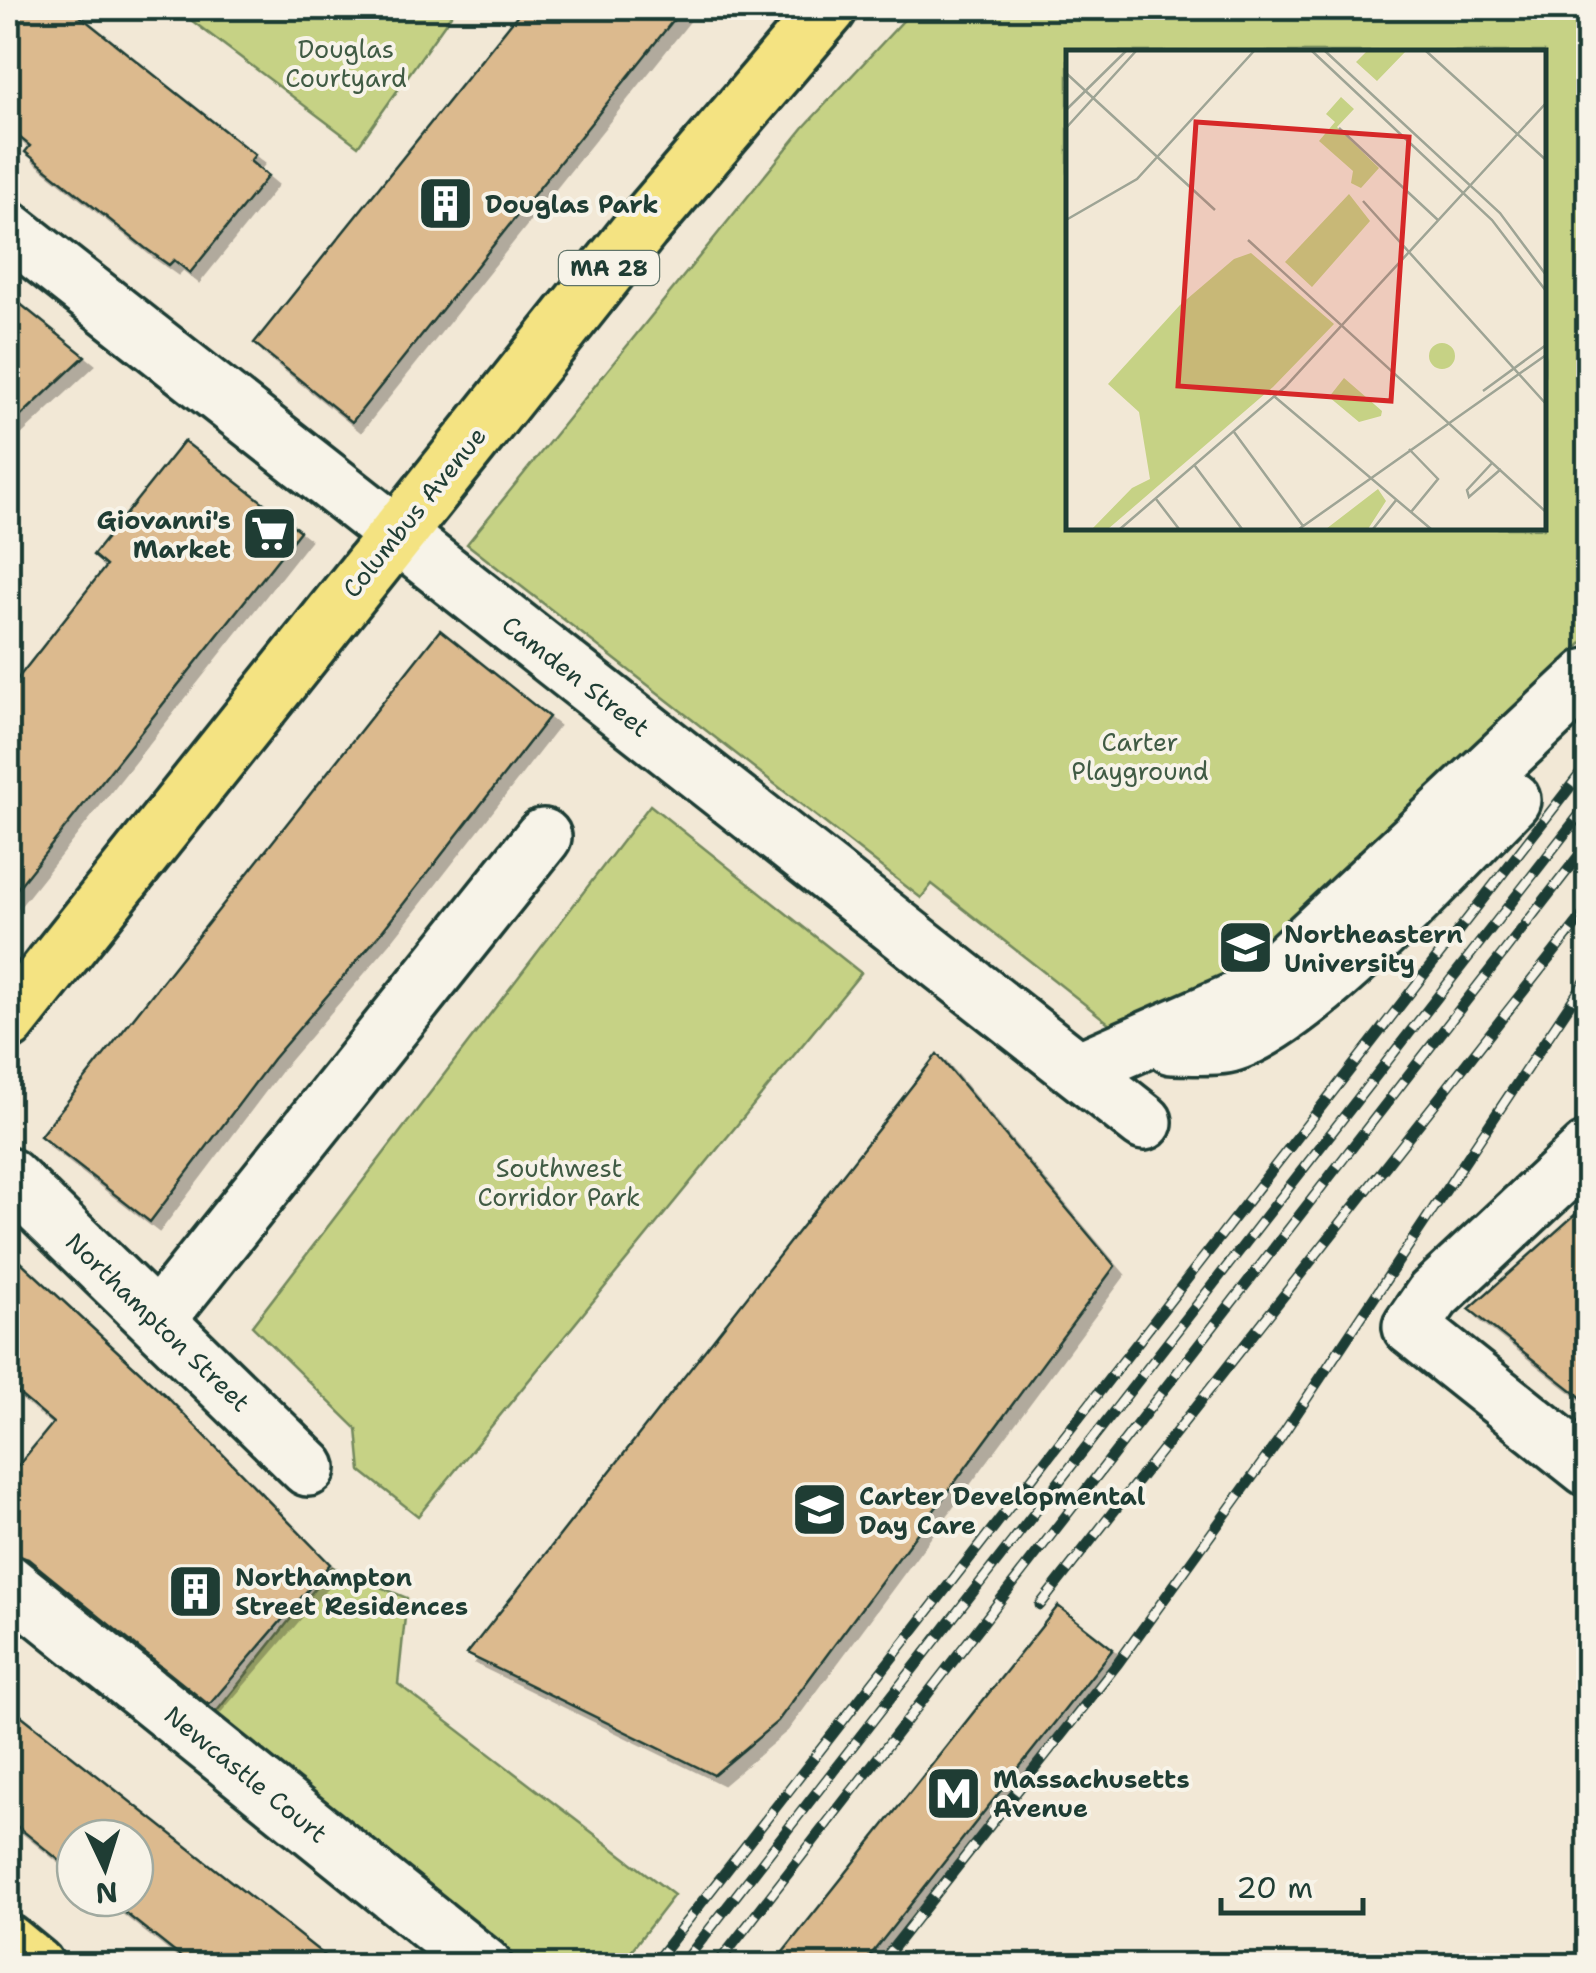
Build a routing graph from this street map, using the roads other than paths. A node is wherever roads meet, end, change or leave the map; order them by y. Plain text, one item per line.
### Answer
1 (829, 8) edge
2 (8, 230) edge
3 (396, 534) junction
4 (1588, 677) edge
5 (1522, 790) dead end
6 (543, 838) dead end
7 (8, 1022) edge
8 (1128, 1047) junction
9 (1078, 1070) junction
10 (1144, 1122) dead end
11 (1588, 1150) edge
12 (8, 1176) edge
13 (156, 1320) junction
14 (308, 1468) dead end
15 (1588, 1468) edge
16 (8, 1583) edge
17 (8, 1943) edge
18 (36, 1966) edge
19 (484, 1966) edge

1 - 3 main road, Columbus Avenue / MA 28
2 - 3 street, Camden Street
3 - 7 main road, Columbus Avenue / MA 28
3 - 9 street, Camden Street
4 - 8 street
5 - 8 street
6 - 13 street
8 - 9 street
9 - 10 street, Camden Street
11 - 15 street
12 - 13 street, Northampton Street
13 - 14 street, Northampton Street
16 - 19 street, Newcastle Court
17 - 18 main road

